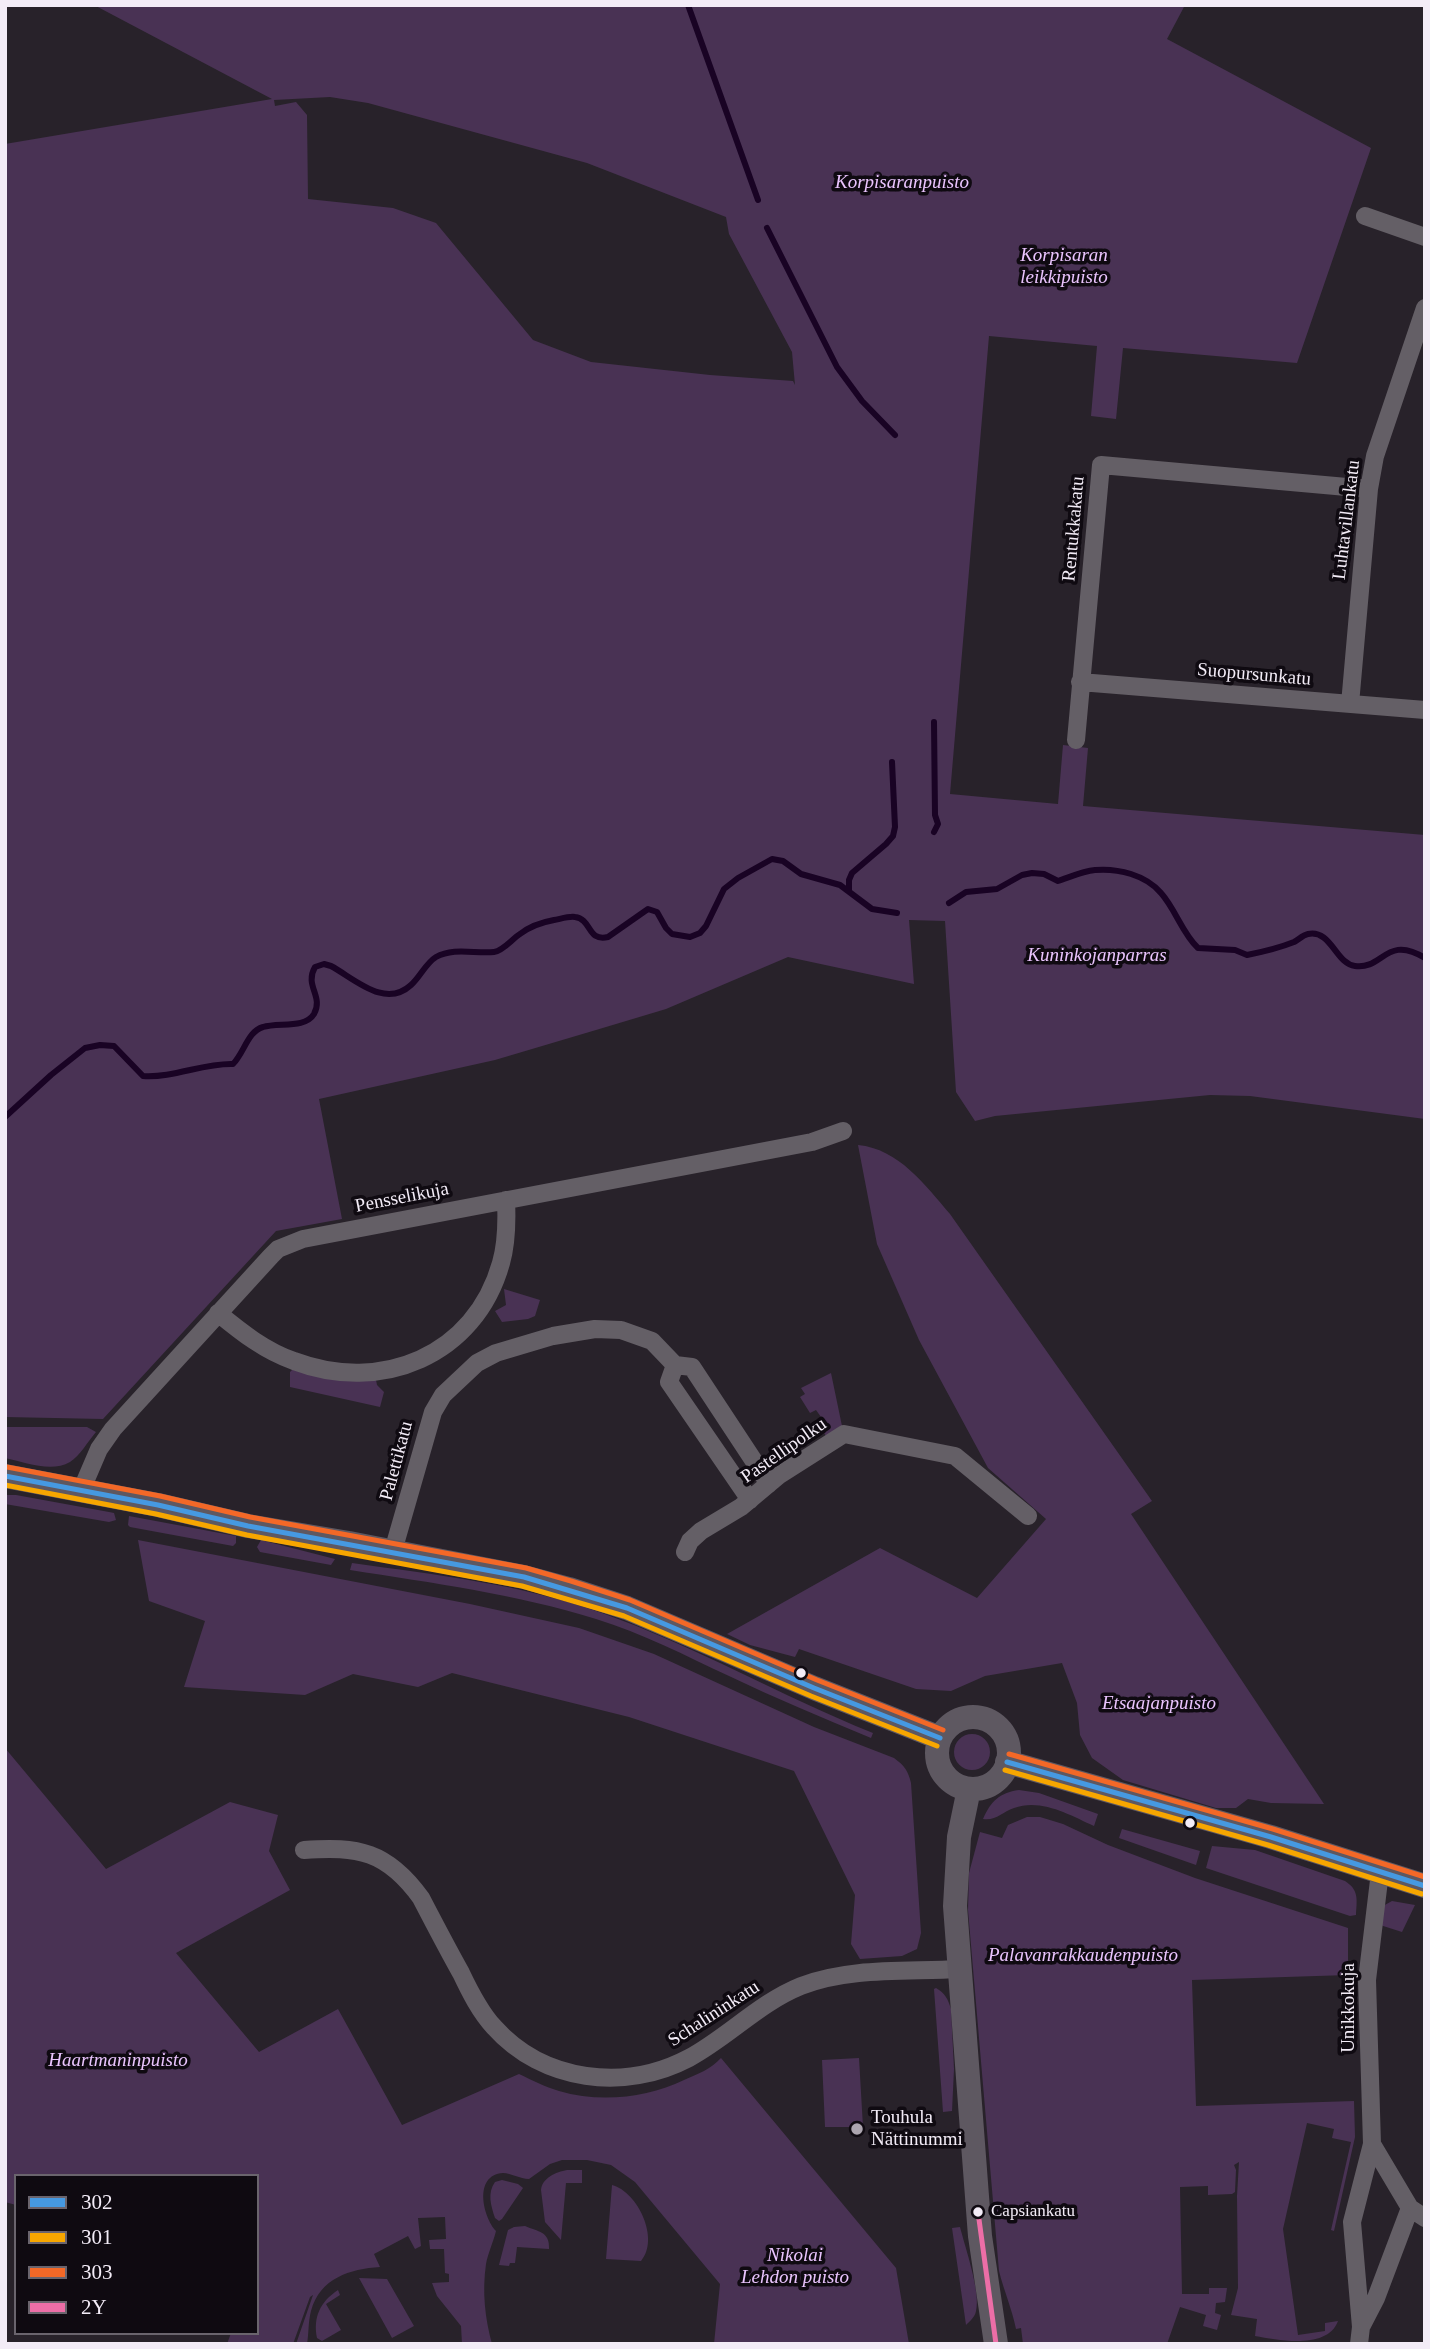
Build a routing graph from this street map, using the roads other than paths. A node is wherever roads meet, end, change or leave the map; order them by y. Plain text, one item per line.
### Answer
1 (1365, 216) dead end
2 (1425, 237) edge
3 (1425, 308) edge
4 (1369, 489) junction
5 (1080, 682) junction
6 (1350, 704) junction
7 (1425, 710) edge
8 (1076, 740) dead end
9 (843, 1131) dead end
10 (506, 1200) junction
11 (218, 1313) junction
12 (448, 1345) junction
13 (675, 1365) junction
14 (467, 1371) junction
15 (5, 1476) edge
16 (769, 1484) junction
17 (81, 1491) junction
18 (750, 1500) junction
19 (1028, 1516) dead end
20 (393, 1551) junction
21 (685, 1552) dead end
22 (940, 1738) junction
23 (1007, 1762) junction
24 (970, 1789) junction
25 (304, 1850) dead end
26 (1380, 1872) junction
27 (1425, 1886) edge
28 (959, 1969) junction
29 (1372, 2144) junction
30 (1392, 2178) junction
31 (1360, 2187) junction
32 (1417, 2213) edge
33 (1360, 2335) edge
34 (996, 2344) edge

1 - 2 street
3 - 4 street, Luhtavillankatu
4 - 5 street, Rentukkakatu
4 - 6 street, Luhtavillankatu
5 - 6 street, Suopursunkatu
5 - 8 street, Rentukkakatu
6 - 7 street, Suopursunkatu
9 - 10 street, Pensselikuja
10 - 11 street, Pensselikuja
10 - 12 street
11 - 12 street
11 - 17 street, Pensselikuja
12 - 14 street
13 - 14 street, Palettikatu
13 - 16 street, Palettikatu
13 - 18 street
14 - 20 street, Palettikatu
15 - 17 main road
16 - 18 street, Pastellipolku
16 - 19 street, Pastellipolku
17 - 20 main road
18 - 21 street, Pastellipolku
20 - 22 main road
22 - 23 main road
22 - 24 main road
23 - 24 main road
23 - 26 main road
24 - 28 main road
25 - 28 street, Schalininkatu
26 - 27 main road
26 - 29 street, Unikkokuja
28 - 34 main road
29 - 30 street, Unikkokuja
29 - 31 street, Unikkokuja
30 - 31 street
30 - 32 street, Unikkokuja
31 - 33 street, Unikkokuja
32 - 33 street, Unikkokuja

